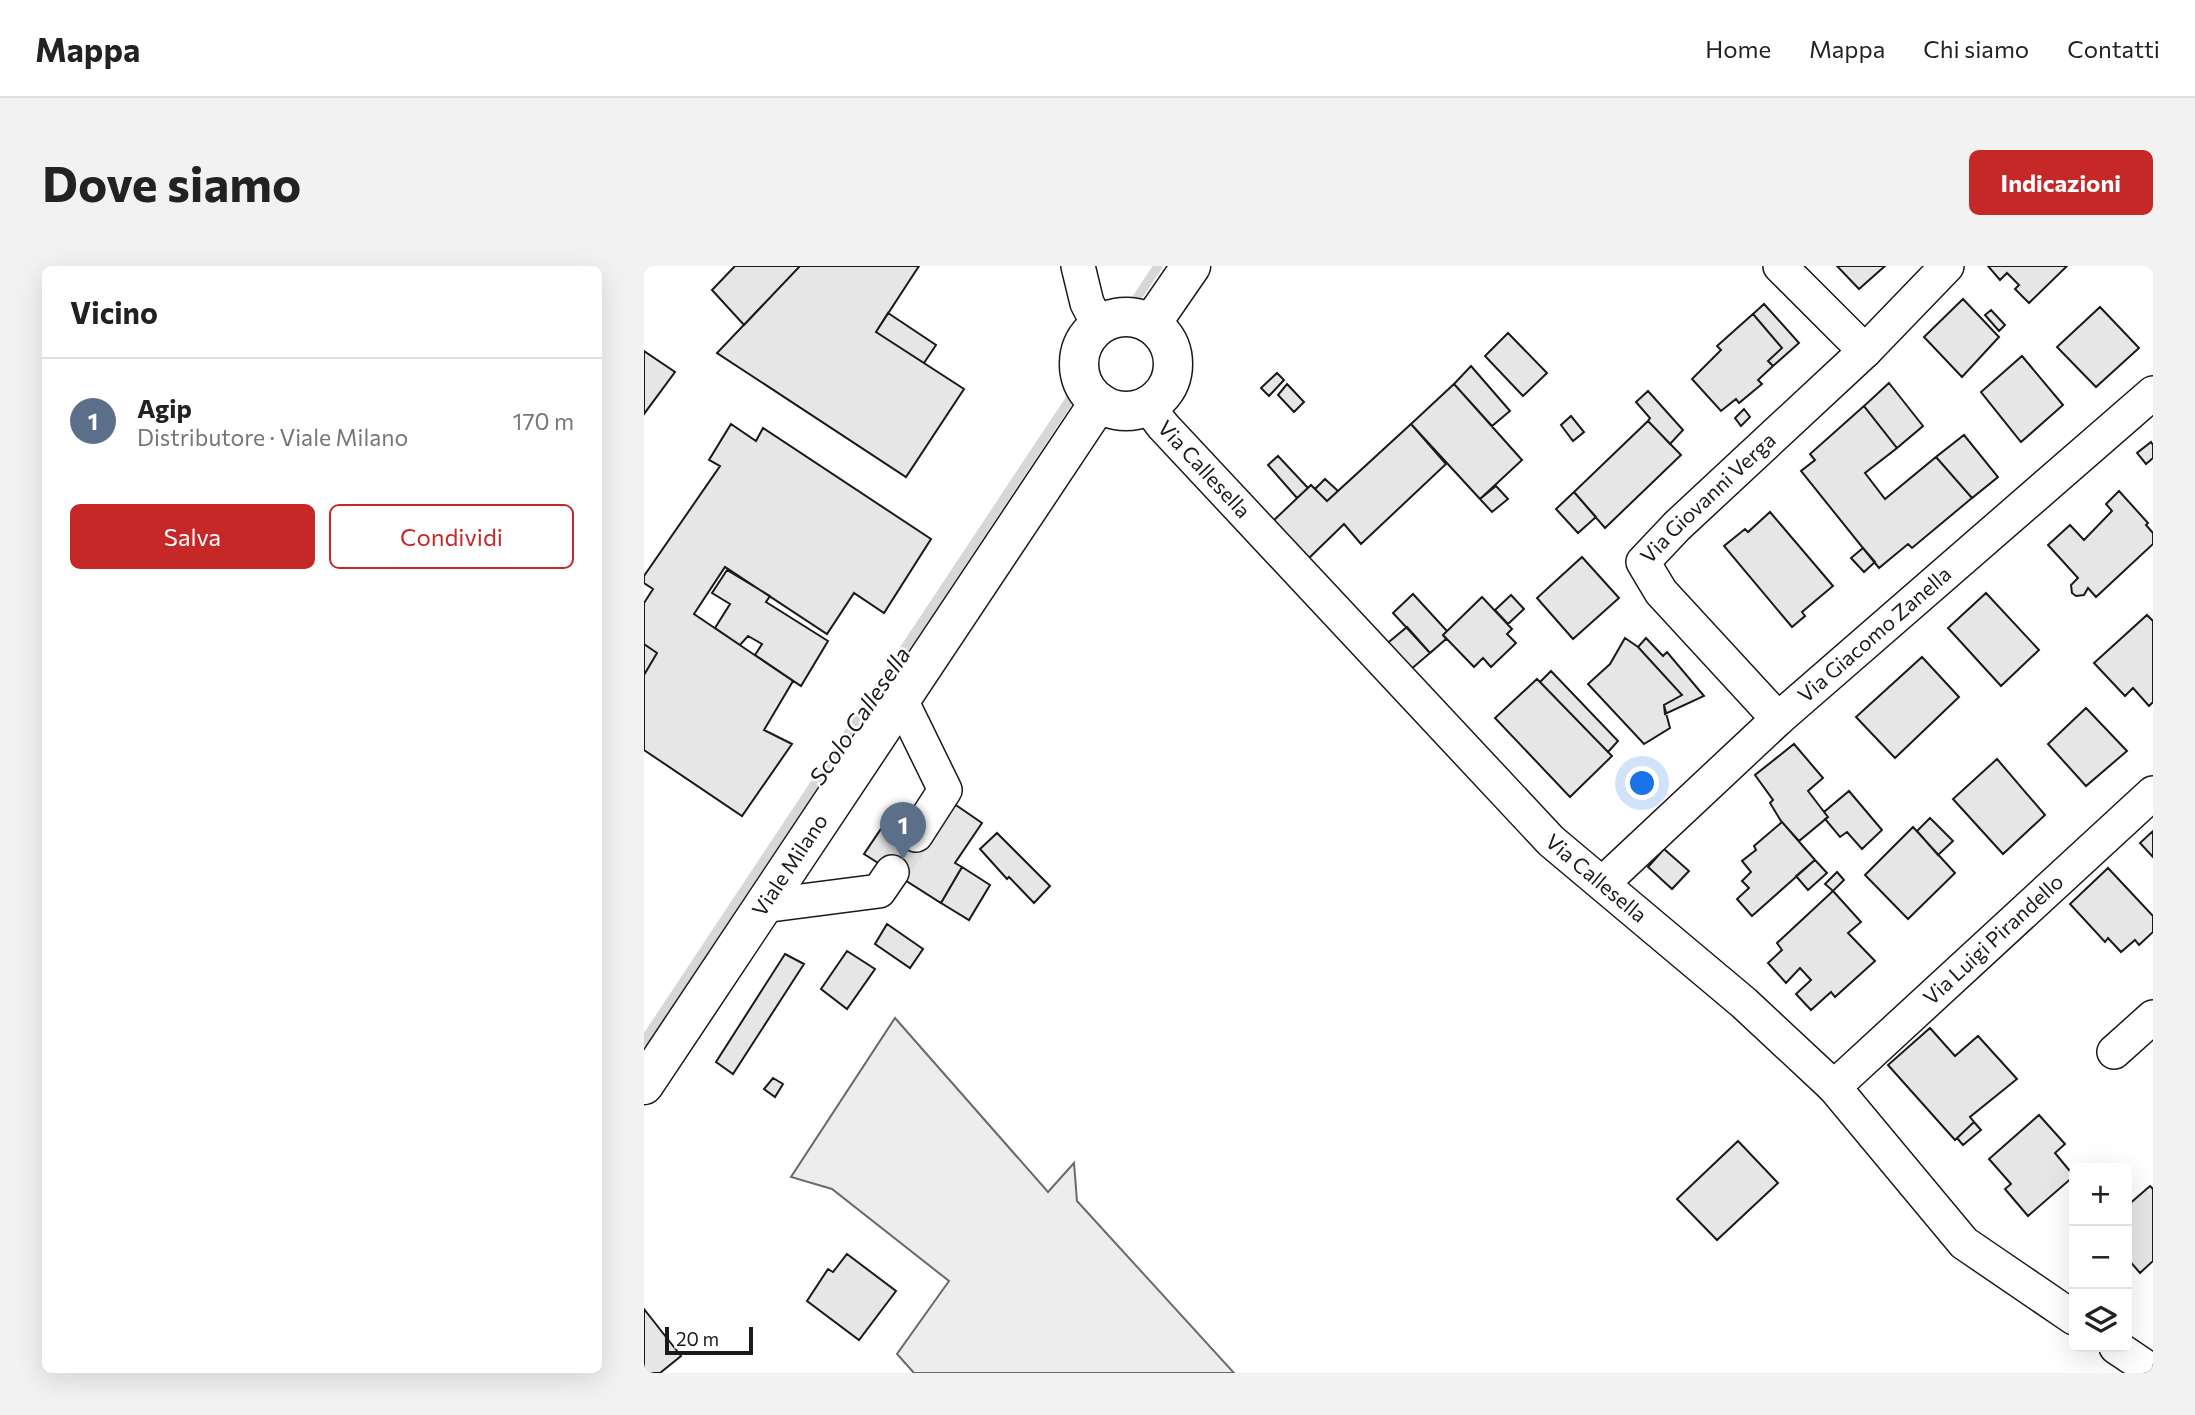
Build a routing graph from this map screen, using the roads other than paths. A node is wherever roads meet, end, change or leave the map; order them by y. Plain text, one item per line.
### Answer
1 (1078, 266) edge
2 (1191, 266) edge
3 (1780, 266) edge
4 (1947, 266) edge
5 (1151, 324) junction
6 (1099, 326) junction
7 (1865, 351) junction
8 (2153, 393) edge
9 (1099, 402) junction
10 (1147, 405) junction
11 (901, 700) junction
12 (1778, 719) junction
13 (2153, 793) edge
14 (916, 835) tunnel mouth
15 (892, 872) tunnel mouth
16 (1603, 883) junction
17 (763, 906) junction
18 (2153, 1017) edge
19 (2113, 1052) dead end
20 (644, 1084) edge
21 (1834, 1087) junction
22 (2069, 1315) edge
23 (2123, 1352) edge
24 (2153, 1372) edge

1 - 6 street
2 - 5 main road
3 - 7 street
4 - 7 street, Via Giovanni Verga
5 - 6 main road
5 - 10 main road
6 - 9 main road
7 - 12 street, Via Giovanni Verga
8 - 12 street, Via Giacomo Zanella
9 - 10 main road
9 - 11 main road, Viale Milano
10 - 16 street, Via Callesella
11 - 14 street
11 - 17 main road, Viale Milano
12 - 16 street, Via Giacomo Zanella
13 - 21 street, Via Luigi Pirandello
15 - 17 street
16 - 21 street, Via Callesella
17 - 20 main road, Viale Milano
18 - 19 street
21 - 22 street, Via Callesella
23 - 24 street

